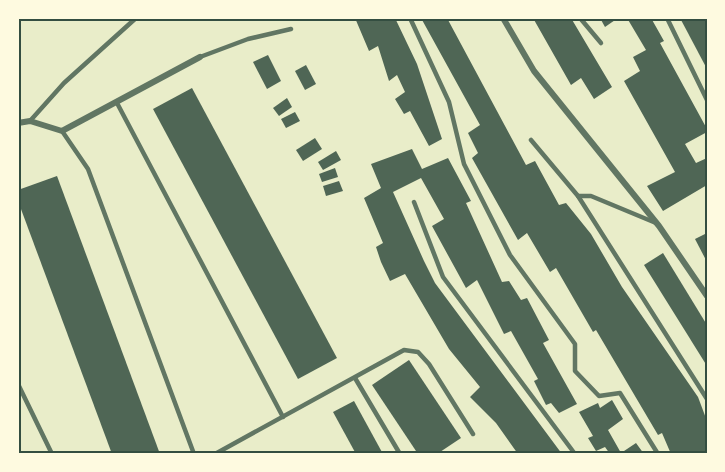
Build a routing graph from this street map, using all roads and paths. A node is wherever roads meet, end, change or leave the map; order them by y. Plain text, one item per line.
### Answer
1 (136, 18) edge
2 (410, 18) edge
3 (503, 18) edge
4 (580, 18) edge
5 (667, 18) edge
6 (291, 29) dead end
7 (601, 43) dead end
8 (200, 57) joint
9 (707, 100) edge
10 (117, 103) junction
11 (30, 122) junction
12 (18, 123) edge
13 (63, 131) junction
14 (531, 140) dead end
15 (578, 196) junction
16 (414, 202) dead end
17 (656, 223) junction
18 (707, 296) edge
19 (355, 378) junction
20 (18, 384) edge
21 (707, 399) edge
22 (283, 417) junction
23 (473, 434) dead end
24 (52, 454) edge
25 (194, 454) edge
26 (215, 454) edge
27 (400, 454) edge
28 (574, 454) edge
29 (658, 454) edge

1 - 11 lane
2 - 29 lane
3 - 17 street
4 - 7 lane
5 - 9 lane
6 - 8 lane
8 - 10 street
10 - 13 street
10 - 22 lane
11 - 12 street
11 - 13 street
13 - 25 lane
14 - 15 lane
15 - 17 lane
15 - 21 lane
16 - 28 lane
17 - 18 street
19 - 22 lane
19 - 23 lane
19 - 27 lane
20 - 24 lane
22 - 26 lane

